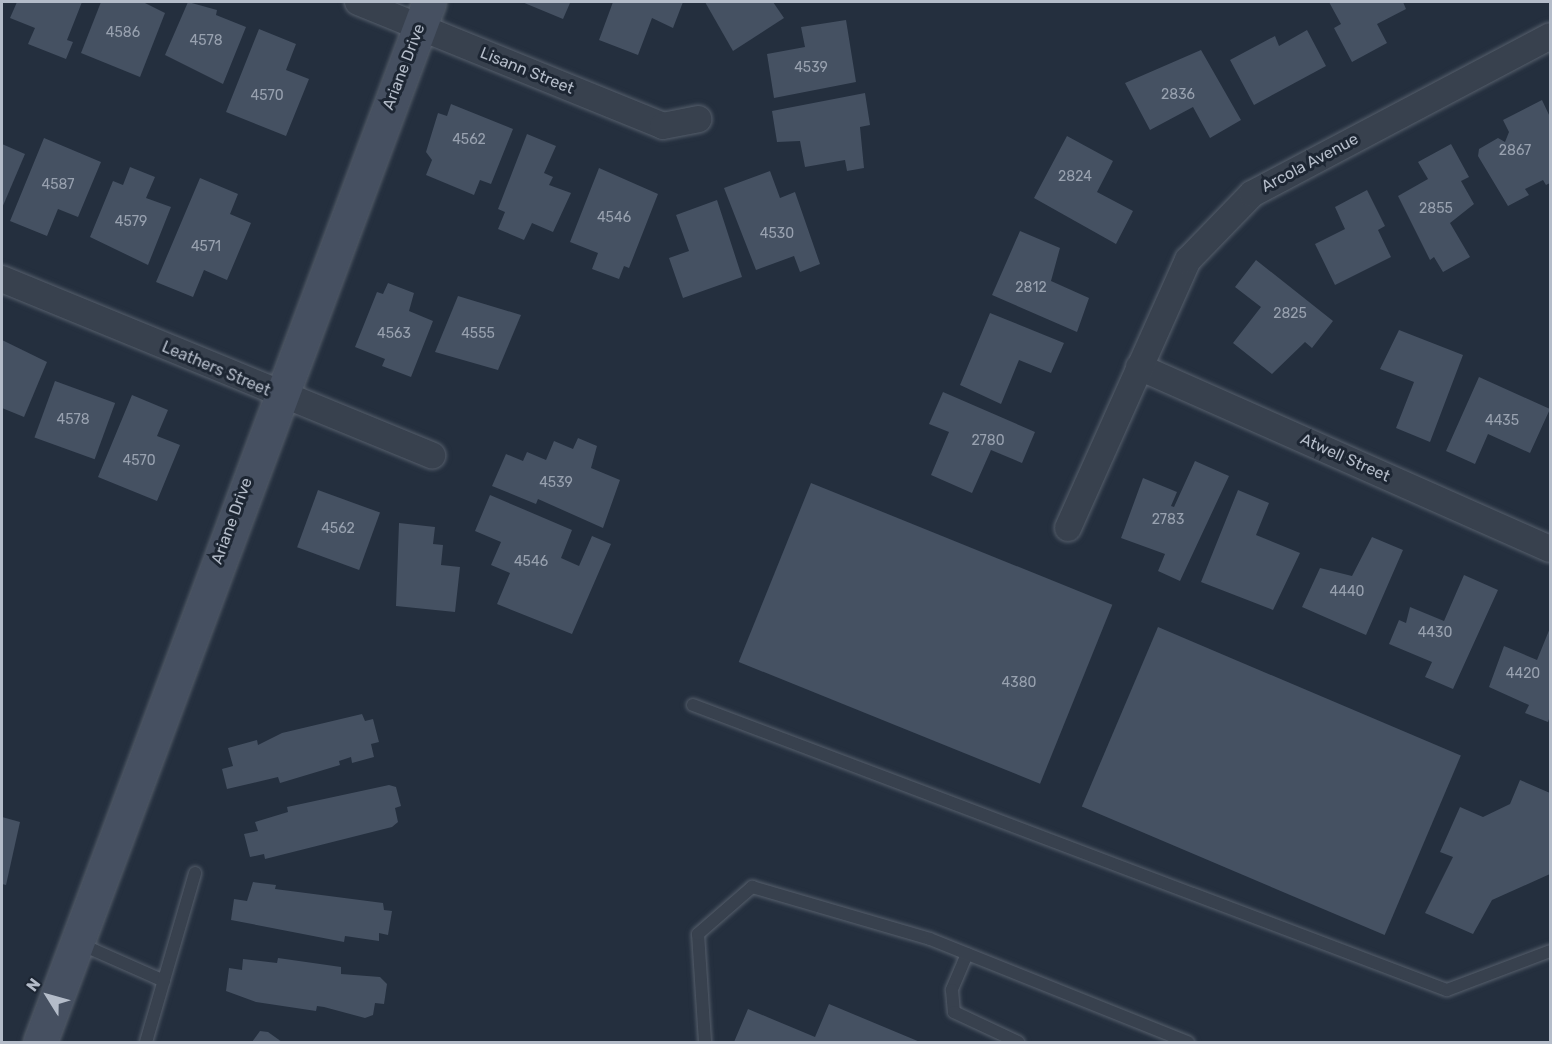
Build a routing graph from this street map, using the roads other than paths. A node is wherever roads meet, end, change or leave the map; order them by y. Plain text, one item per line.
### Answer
1 (358, 2) edge
2 (424, 14) edge
3 (1551, 36) edge
4 (698, 119) dead end
5 (2, 279) edge
6 (1139, 366) junction
7 (278, 396) junction
8 (432, 455) dead end
9 (1068, 528) dead end
10 (1551, 549) edge
11 (693, 705) dead end
12 (195, 873) dead end
13 (77, 942) junction
14 (1551, 951) edge
15 (967, 954) junction
16 (164, 981) junction
17 (40, 1042) edge
18 (146, 1042) edge
19 (705, 1042) edge
20 (1018, 1042) edge
21 (1188, 1042) edge

1 - 2 street, Lisann Street
2 - 4 street, Lisann Street
2 - 7 street, Ariane Drive
3 - 6 street, Arcola Avenue
5 - 7 street, Leathers Street
6 - 9 street, Arcola Avenue
6 - 10 street, Atwell Street
7 - 8 street, Leathers Street
7 - 13 street, Ariane Drive
11 - 14 lane
12 - 16 lane
13 - 16 lane
13 - 17 street, Ariane Drive
15 - 19 lane
15 - 20 lane
15 - 21 lane
16 - 18 lane

